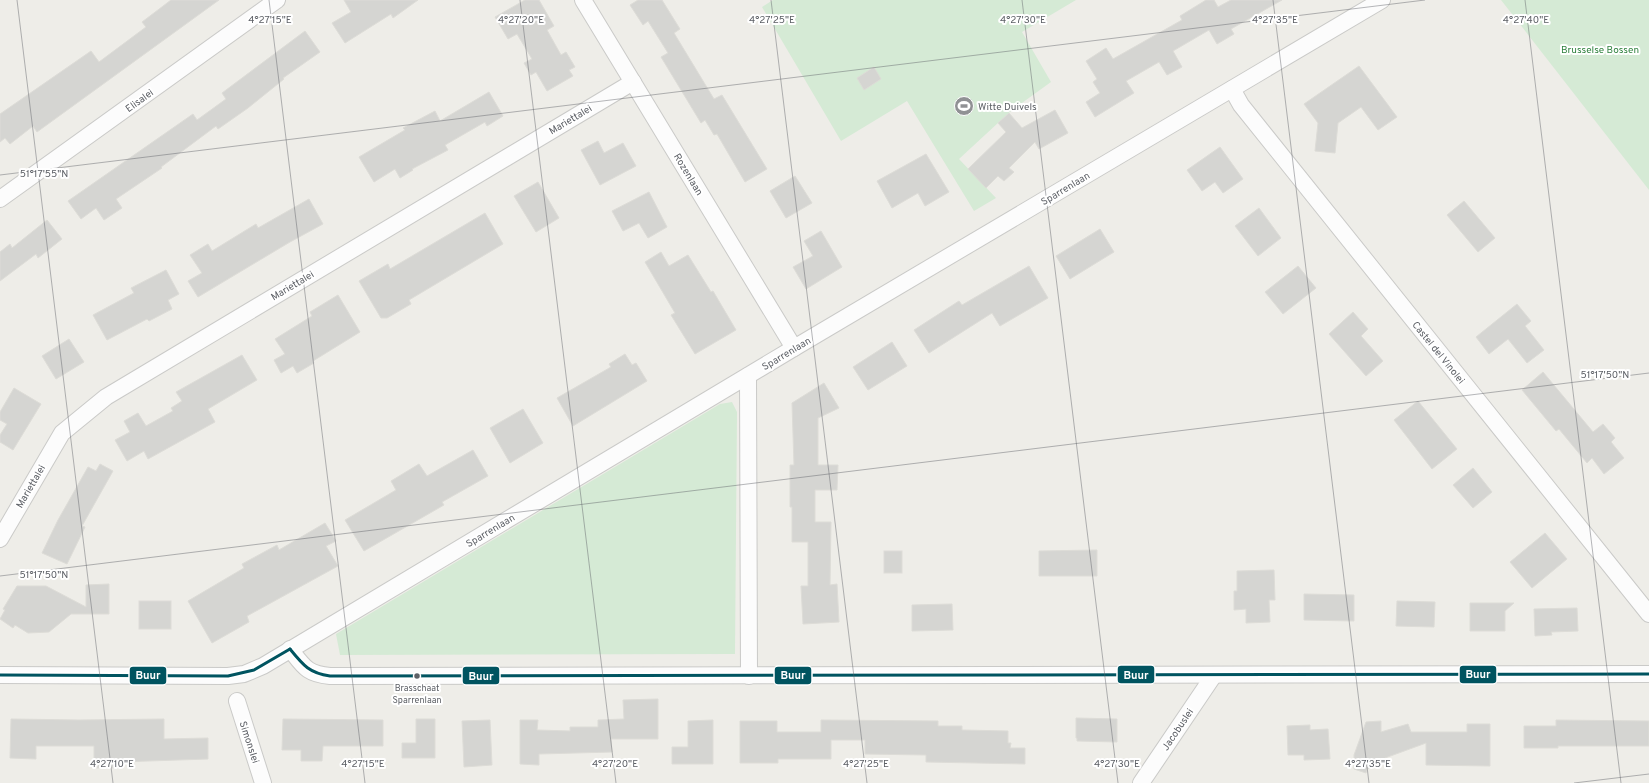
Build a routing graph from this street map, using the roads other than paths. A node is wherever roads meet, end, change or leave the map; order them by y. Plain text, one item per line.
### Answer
1 (277, 0) edge
2 (583, 0) edge
3 (1382, 0) edge
4 (633, 82) junction
5 (1232, 89) junction
6 (0, 199) edge
7 (794, 348) junction
8 (748, 376) junction
9 (0, 539) edge
10 (1649, 614) edge
11 (290, 649) junction
12 (1649, 674) edge
13 (0, 675) edge
14 (1214, 675) junction
15 (749, 676) junction
16 (237, 701) dead end
17 (263, 783) edge
18 (1141, 783) edge

1 - 6 street, Elisalei
2 - 4 street, Rozenlaan
3 - 5 street, Sparrenlaan
4 - 7 street, Rozenlaan
4 - 9 street, Mariettalei
5 - 7 street, Sparrenlaan
5 - 10 street, Castel del Vinolei
7 - 8 street, Sparrenlaan
8 - 11 street, Sparrenlaan
8 - 15 street
11 - 13 street, Sparrenlaan
11 - 15 street
12 - 14 street
14 - 15 street
14 - 18 street, Jacobuslei
16 - 17 street, Simonslei

